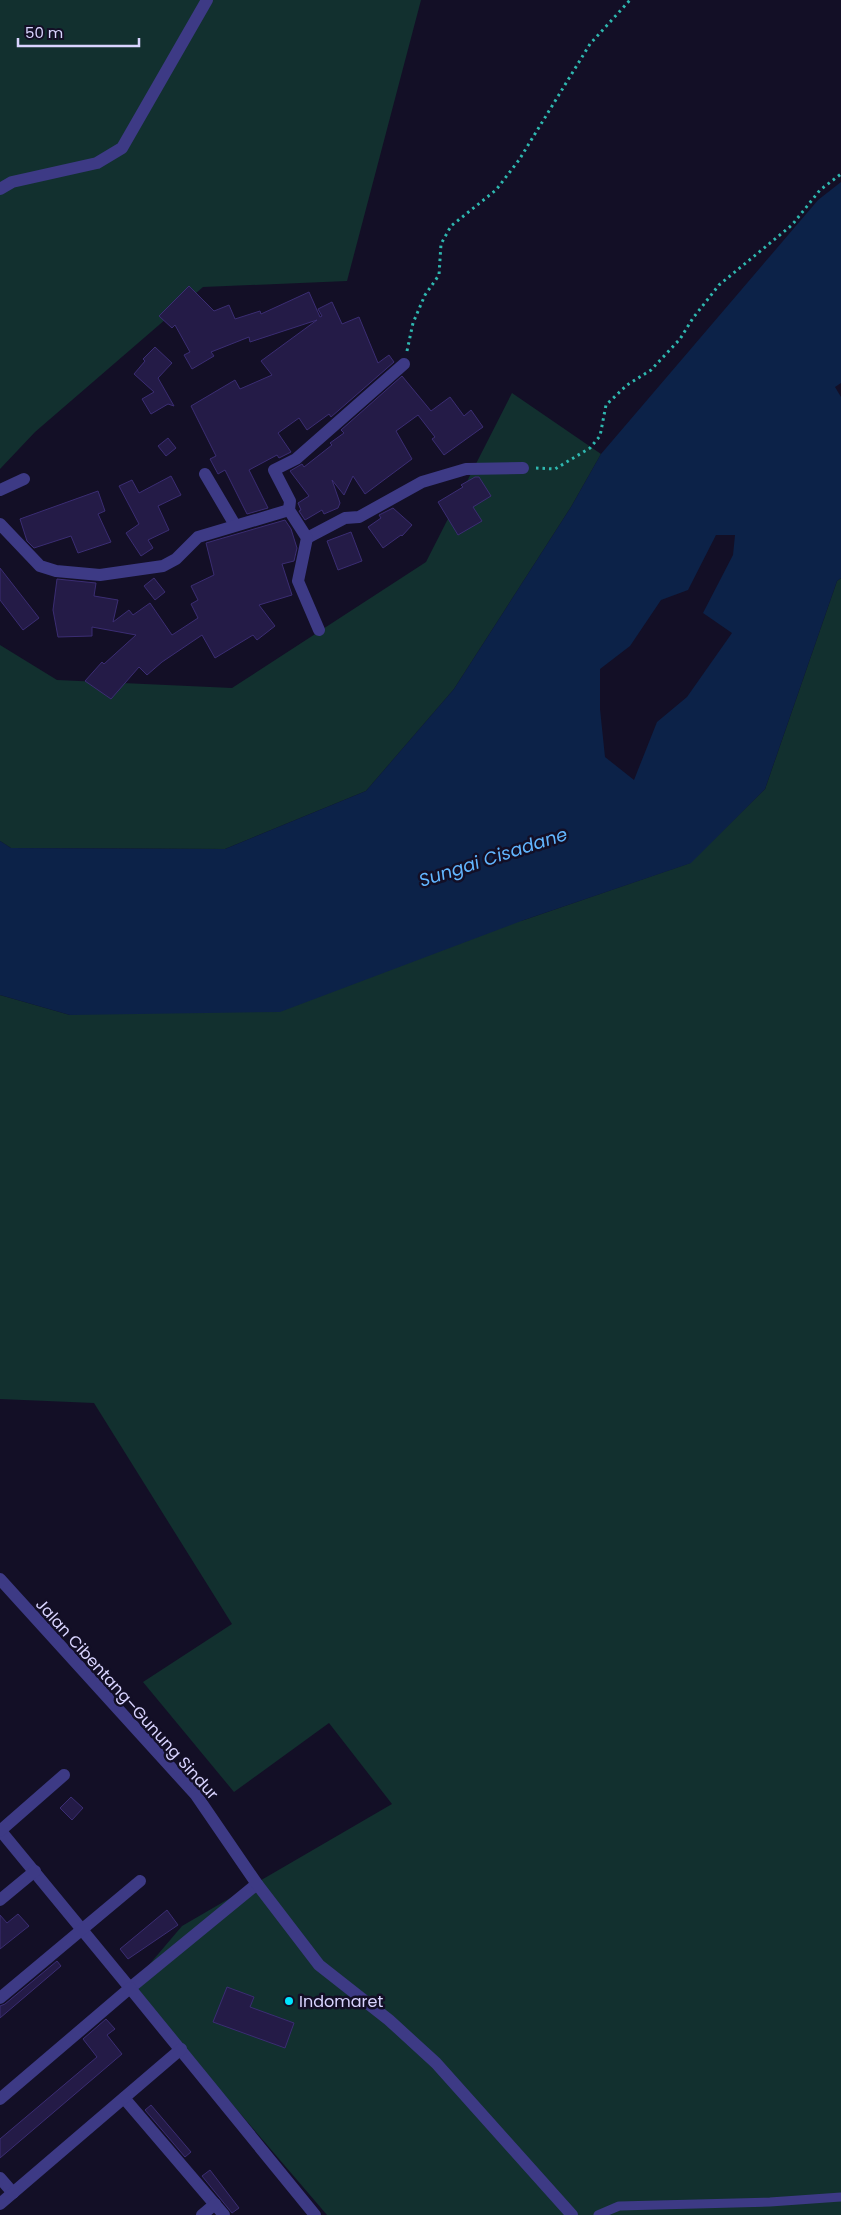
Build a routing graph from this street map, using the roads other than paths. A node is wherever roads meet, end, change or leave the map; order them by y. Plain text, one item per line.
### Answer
1 (208, 0) edge
2 (0, 189) edge
3 (404, 364) road end
4 (523, 468) road end
5 (205, 474) dead end
6 (24, 479) dead end
7 (0, 490) edge
8 (289, 510) junction
9 (0, 524) edge
10 (235, 525) junction
11 (307, 538) junction
12 (319, 630) dead end
13 (0, 1579) edge
14 (64, 1776) dead end
15 (0, 1831) edge
16 (35, 1872) junction
17 (140, 1881) dead end
18 (257, 1884) junction
19 (0, 1900) edge
20 (84, 1930) junction
21 (130, 1988) junction
22 (0, 1998) edge
23 (180, 2050) junction
24 (124, 2098) junction
25 (0, 2099) edge
26 (0, 2178) edge
27 (13, 2194) junction
28 (841, 2197) edge
29 (0, 2204) edge
30 (215, 2204) junction
31 (202, 2215) edge
32 (224, 2215) edge
33 (315, 2215) edge
34 (572, 2215) edge
35 (598, 2215) edge

1 - 2 street
3 - 8 street
4 - 11 street
5 - 10 street
6 - 7 street
8 - 10 street
8 - 11 street
9 - 10 street
11 - 12 street
13 - 18 street, Jalan Cibentang–Gunung Sindur
14 - 15 street
15 - 16 street
16 - 19 street
16 - 20 street
17 - 20 street
18 - 21 street
18 - 34 street, Jalan Cibentang–Gunung Sindur
20 - 21 street
20 - 22 street
21 - 23 street
21 - 25 street
23 - 24 street
23 - 33 street
24 - 27 street
24 - 30 street
26 - 27 street
27 - 29 street
28 - 35 lane
30 - 31 street
30 - 32 street

